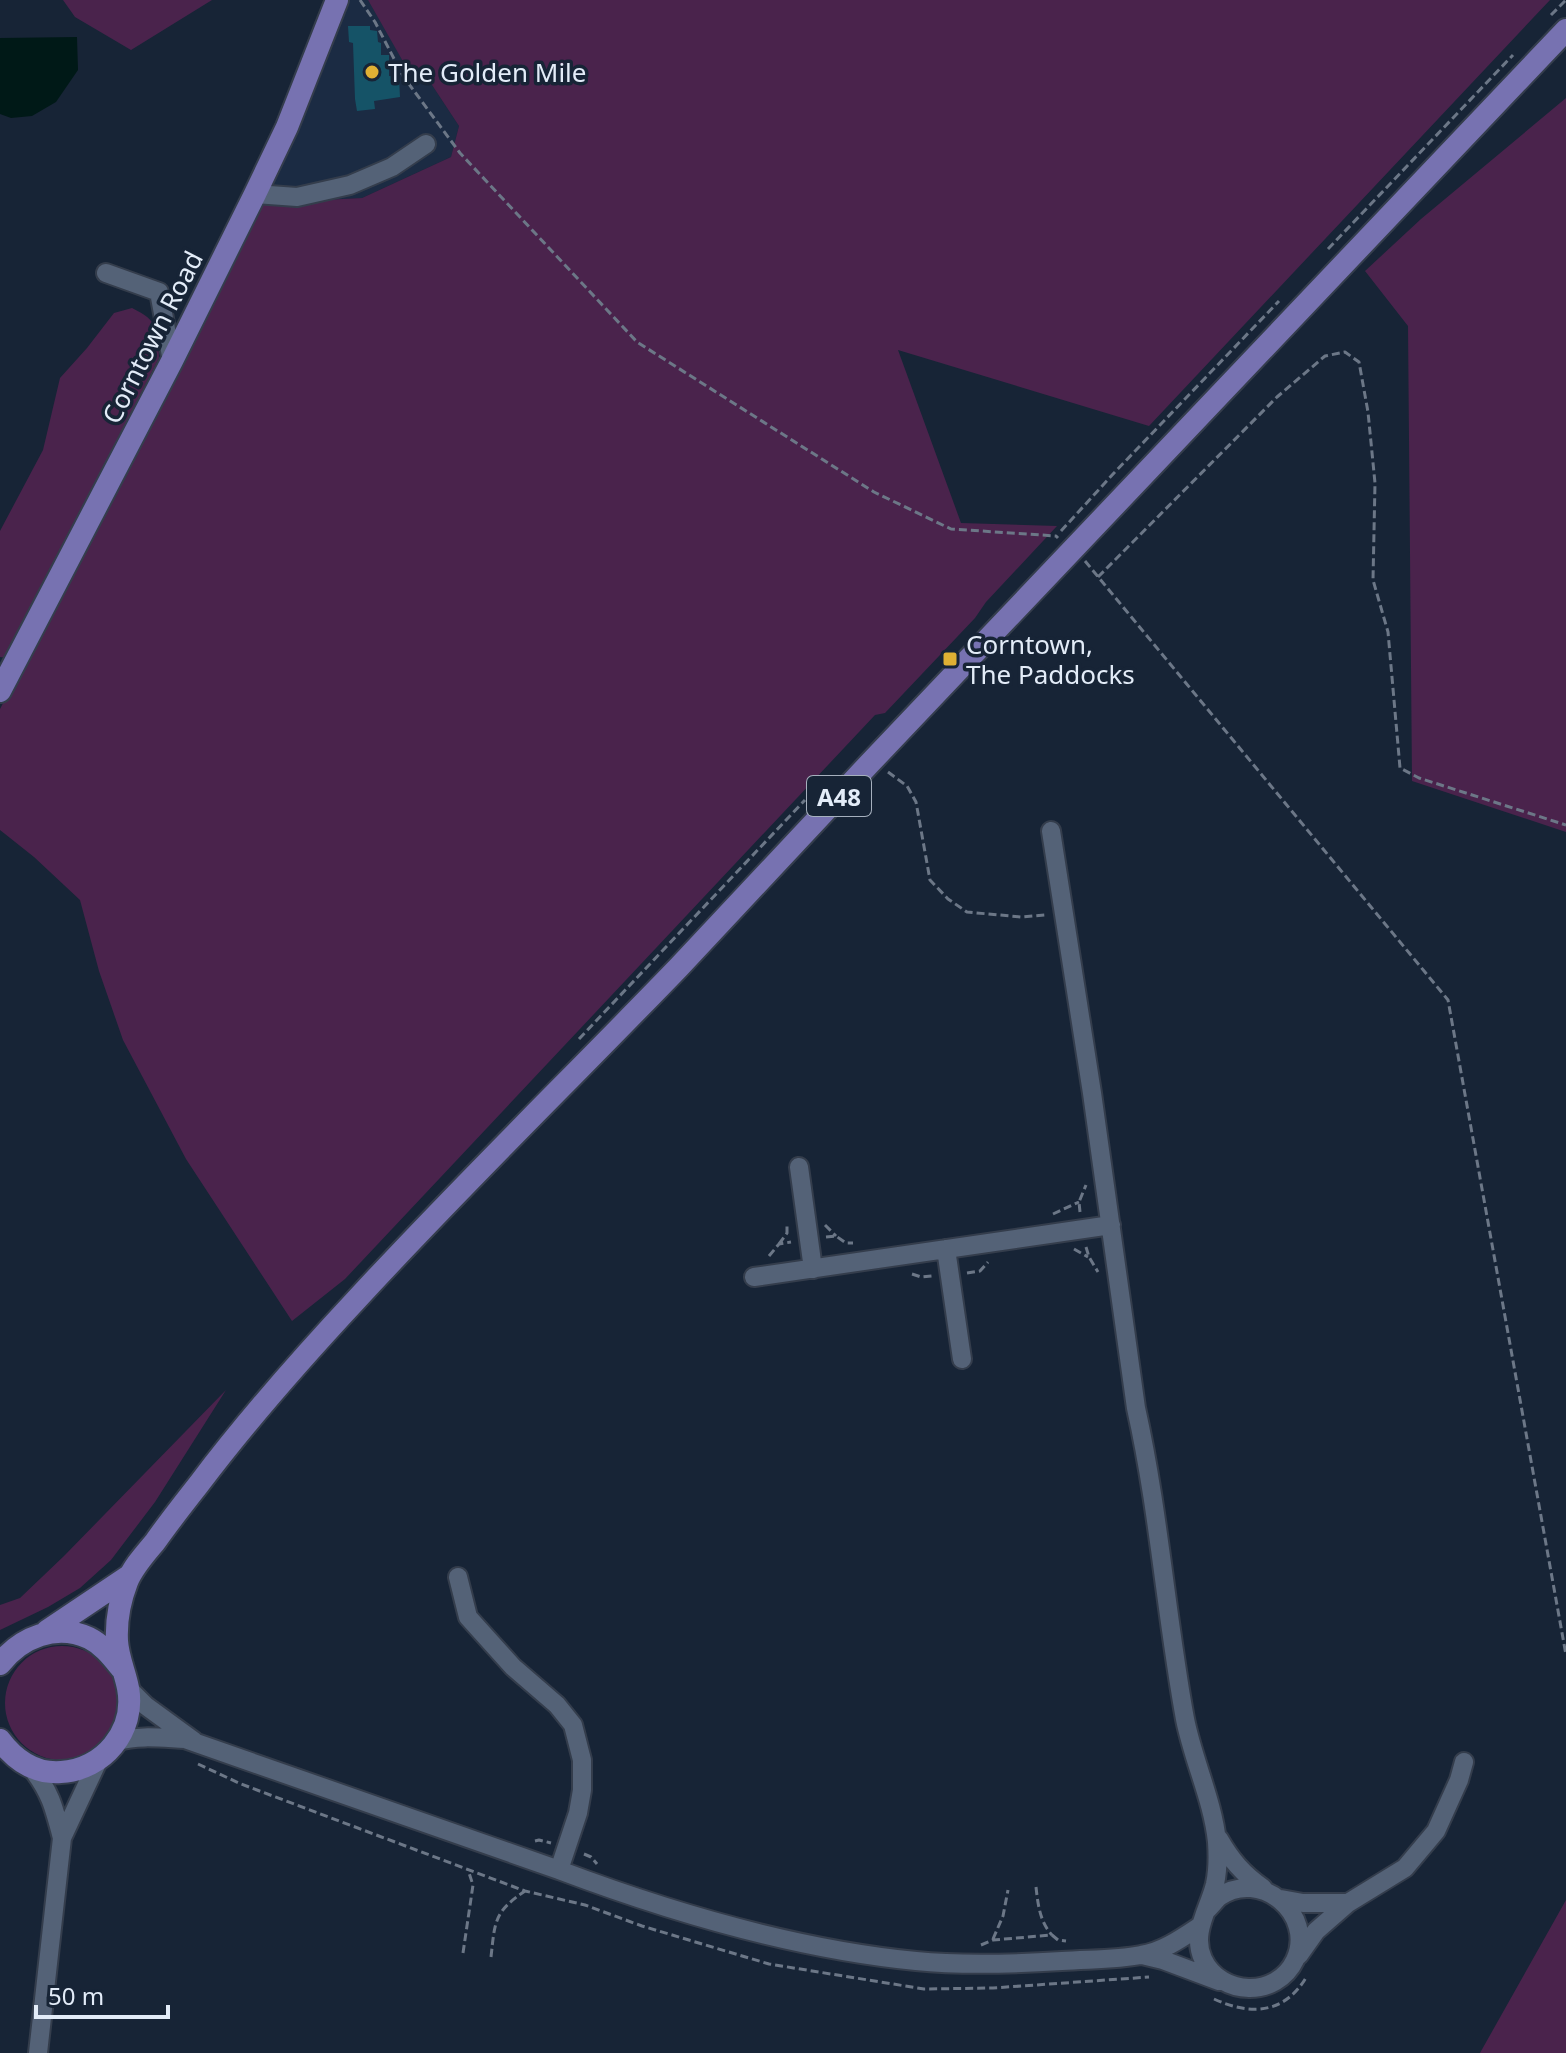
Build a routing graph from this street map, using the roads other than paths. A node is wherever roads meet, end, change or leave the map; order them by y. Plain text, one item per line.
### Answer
1 (337, 0) edge
2 (1566, 30) edge
3 (426, 144) dead end
4 (255, 194) junction
5 (106, 273) dead end
6 (172, 361) junction
7 (0, 691) edge
8 (1051, 831) dead end
9 (799, 1167) dead end
10 (1111, 1225) junction
11 (946, 1249) junction
12 (813, 1269) junction
13 (754, 1277) dead end
14 (962, 1359) dead end
15 (129, 1576) junction
16 (458, 1577) dead end
17 (45, 1633) junction
18 (0, 1664) edge
19 (125, 1679) junction
20 (0, 1740) edge
21 (117, 1741) junction
22 (206, 1748) junction
23 (98, 1761) junction
24 (16, 1762) edge
25 (1464, 1762) dead end
26 (1216, 1833) junction
27 (62, 1838) junction
28 (559, 1870) junction
29 (1274, 1895) junction
30 (1348, 1903) junction
31 (1203, 1918) junction
32 (1142, 1955) junction
33 (1303, 1965) junction
34 (1225, 1983) junction
35 (38, 2053) edge

1 - 4 main road, Corntown Road
2 - 15 main road, A48
3 - 4 street
4 - 6 main road, Corntown Road
5 - 6 street
6 - 7 main road, Corntown Road
8 - 10 street
9 - 12 street
10 - 11 street
10 - 26 street
11 - 12 street
11 - 14 street
12 - 13 street
15 - 17 main road, A48
15 - 19 main road, A48
16 - 28 street
17 - 18 main road, A48
17 - 19 main road
19 - 21 main road, A48
19 - 22 street
20 - 24 main road
21 - 22 street
21 - 23 main road, A48
22 - 28 street
23 - 24 main road
23 - 27 street
24 - 27 street
25 - 30 street
26 - 29 street
26 - 31 street
27 - 35 street
28 - 32 street
29 - 30 street
29 - 31 street
29 - 33 street
30 - 33 street
31 - 32 street
31 - 34 street
32 - 34 street
33 - 34 street

